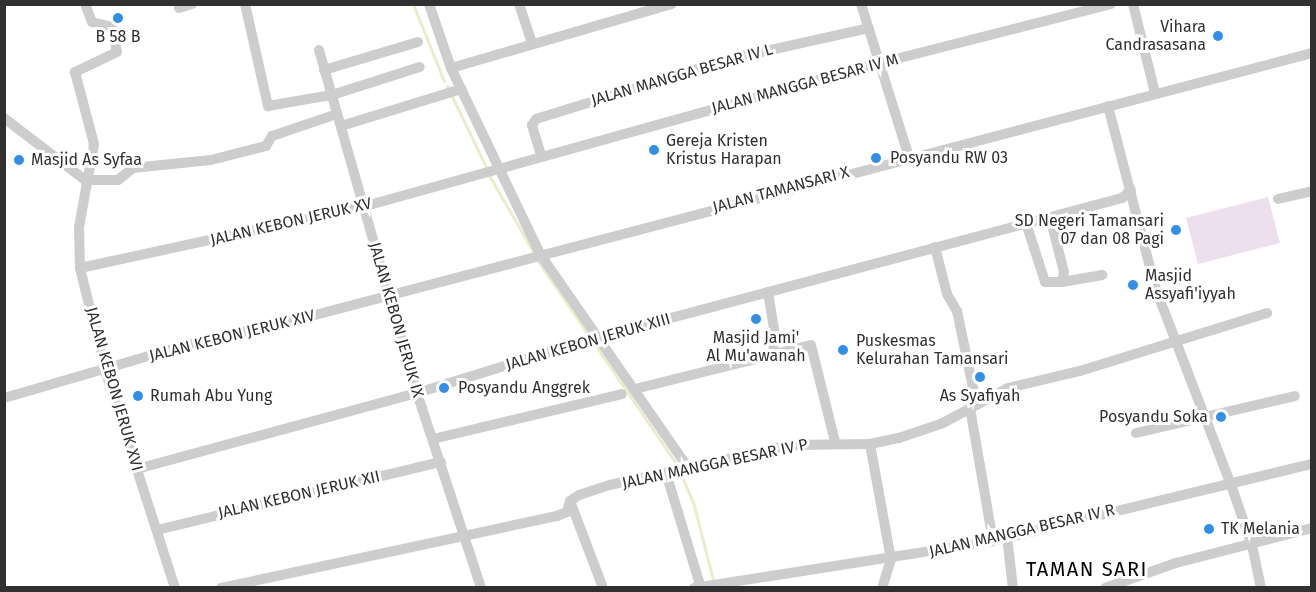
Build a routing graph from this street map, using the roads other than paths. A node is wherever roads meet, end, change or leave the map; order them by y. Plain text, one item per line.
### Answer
1 (85, 4) edge
2 (192, 4) edge
3 (245, 4) edge
4 (429, 4) edge
5 (519, 4) edge
6 (672, 4) edge
7 (861, 4) edge
8 (1111, 4) edge
9 (1133, 4) edge
10 (179, 8) dead end
11 (869, 28) junction
12 (418, 42) dead end
13 (532, 43) junction
14 (319, 50) dead end
15 (1311, 53) edge
16 (880, 63) junction
17 (420, 67) dead end
18 (451, 68) junction
19 (324, 70) junction
20 (454, 93) junction
21 (1155, 93) junction
22 (332, 95) junction
23 (1108, 106) junction
24 (338, 114) junction
25 (4, 118) edge
26 (341, 126) junction
27 (541, 155) junction
28 (909, 157) junction
29 (496, 168) junction
30 (85, 180) junction
31 (1131, 190) junction
32 (1311, 191) edge
33 (1278, 199) dead end
34 (362, 207) junction
35 (1050, 217) junction
36 (1026, 223) junction
37 (935, 247) junction
38 (540, 254) junction
39 (80, 268) junction
40 (1102, 275) dead end
41 (1062, 282) junction
42 (390, 292) junction
43 (768, 292) junction
44 (1267, 313) dead end
45 (595, 338) junction
46 (1176, 343) junction
47 (772, 354) junction
48 (105, 370) junction
49 (635, 389) junction
50 (417, 393) junction
51 (622, 394) dead end
52 (1294, 396) dead end
53 (4, 398) edge
54 (973, 405) junction
55 (1203, 417) junction
56 (1136, 433) dead end
57 (433, 439) junction
58 (835, 442) junction
59 (870, 444) junction
60 (441, 462) junction
61 (1311, 464) edge
62 (687, 468) junction
63 (137, 469) junction
64 (669, 473) junction
65 (1230, 482) junction
66 (570, 501) junction
67 (1311, 528) edge
68 (157, 530) junction
69 (465, 535) junction
70 (1007, 537) junction
71 (993, 541) junction
72 (1252, 545) junction
73 (891, 559) junction
74 (702, 586) edge
75 (176, 588) edge
76 (220, 588) edge
77 (481, 588) edge
78 (603, 588) edge
79 (882, 588) edge
80 (1013, 588) edge
81 (1105, 588) edge
82 (1260, 588) edge

1 - 30 street, JALAN KEBON JERUK XVI
2 - 10 street
3 - 22 street
4 - 18 street
5 - 13 street
6 - 13 street
7 - 11 street
8 - 16 street, JALAN MANGGA BESAR IV M
9 - 21 street
11 - 16 street
11 - 27 street, JALAN MANGGA BESAR IV L
12 - 19 street
13 - 18 street
14 - 19 street, JALAN KEBON JERUK IX
15 - 21 street, JALAN TAMANSARI X
16 - 27 street, JALAN MANGGA BESAR IV M
16 - 28 street
17 - 22 street
18 - 20 street
19 - 22 street, JALAN KEBON JERUK IX
20 - 26 street
20 - 29 street
21 - 23 street, JALAN TAMANSARI X
22 - 24 street, JALAN KEBON JERUK IX
23 - 28 street, JALAN TAMANSARI X
23 - 31 street
24 - 26 street, JALAN KEBON JERUK IX
24 - 30 street
25 - 30 street
26 - 34 street, JALAN KEBON JERUK IX
27 - 29 street, JALAN MANGGA BESAR IV M
28 - 38 street, JALAN TAMANSARI X
29 - 34 street, JALAN KEBON JERUK XV
29 - 38 street
30 - 39 street, JALAN KEBON JERUK XVI
31 - 35 street, JALAN KEBON JERUK XIII
31 - 46 street
32 - 33 street
34 - 39 street, JALAN KEBON JERUK XV
34 - 42 street, JALAN KEBON JERUK IX
35 - 36 street, JALAN KEBON JERUK XIII
35 - 41 street
36 - 37 street, JALAN KEBON JERUK XIII
36 - 41 street
37 - 43 street, JALAN KEBON JERUK XIII
37 - 54 street
38 - 42 street, JALAN TAMANSARI X
38 - 45 street
39 - 48 street, JALAN KEBON JERUK XVI
40 - 41 street
42 - 48 street, JALAN KEBON JERUK XIV
42 - 50 street, JALAN KEBON JERUK IX
43 - 45 street, JALAN KEBON JERUK XIII
43 - 47 street
44 - 46 street, JALAN MANGGA BESAR IV P
45 - 49 street
45 - 50 street, JALAN KEBON JERUK XIII
46 - 54 street, JALAN MANGGA BESAR IV P
46 - 55 street
47 - 49 street
47 - 58 street
48 - 53 street, JALAN KEBON JERUK XIV
48 - 63 street, JALAN KEBON JERUK XVI
49 - 62 street
50 - 57 street, JALAN KEBON JERUK IX
50 - 63 street, JALAN KEBON JERUK XIII
51 - 57 street
52 - 55 street
54 - 59 street, JALAN MANGGA BESAR IV P
54 - 71 street
55 - 56 street
55 - 65 street
57 - 60 street, JALAN KEBON JERUK IX
58 - 59 street, JALAN MANGGA BESAR IV P
58 - 62 street, JALAN MANGGA BESAR IV P
59 - 73 street
60 - 68 street, JALAN KEBON JERUK XII
60 - 69 street, JALAN KEBON JERUK IX
61 - 65 street, JALAN MANGGA BESAR IV R
62 - 64 street, JALAN MANGGA BESAR IV P
63 - 68 street, JALAN KEBON JERUK XVI
64 - 66 street, JALAN MANGGA BESAR IV P
64 - 74 street
65 - 70 street, JALAN MANGGA BESAR IV R
65 - 72 street
66 - 69 street, JALAN MANGGA BESAR IV P
66 - 78 street
67 - 72 street
68 - 75 street, JALAN KEBON JERUK XVI
69 - 76 street
69 - 77 street, JALAN KEBON JERUK IX
70 - 71 street, JALAN MANGGA BESAR IV R
70 - 80 street
71 - 73 street, JALAN MANGGA BESAR IV R
72 - 81 street
72 - 82 street
73 - 74 street, JALAN MANGGA BESAR IV R
73 - 79 street

